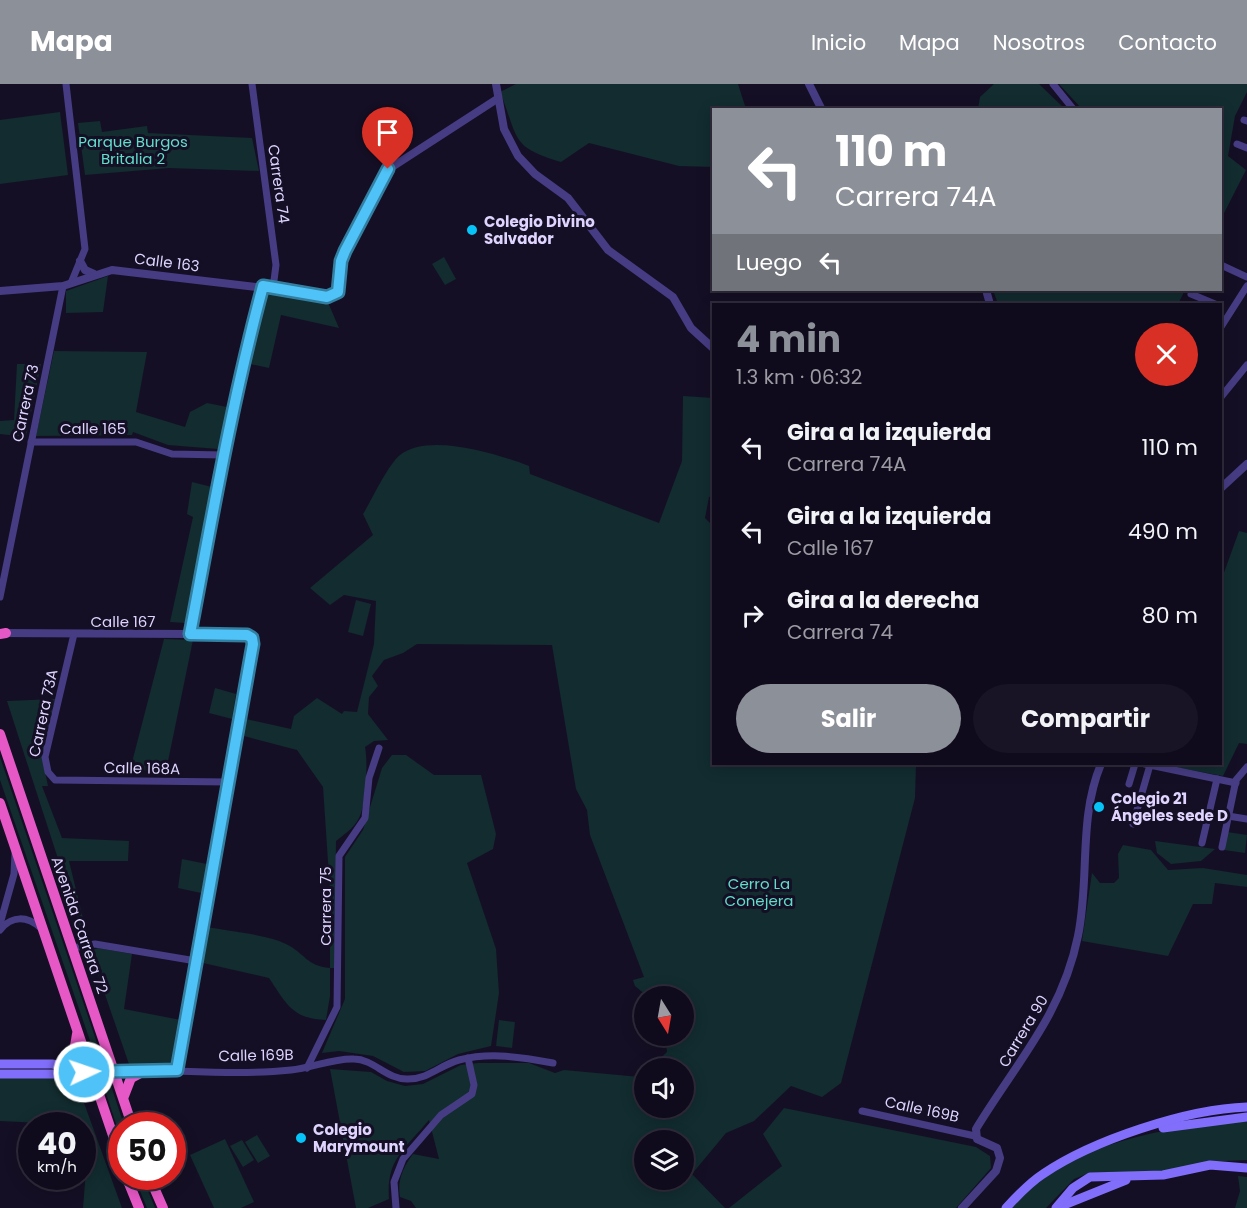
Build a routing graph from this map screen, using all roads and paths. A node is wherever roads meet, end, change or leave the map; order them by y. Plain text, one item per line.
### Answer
1 (66, 84) edge
2 (252, 84) edge
3 (809, 84) edge
4 (1053, 84) edge
5 (498, 85) edge
6 (496, 99) junction
7 (821, 108) edge
8 (1072, 108) edge
9 (1237, 144) dead end
10 (1247, 148) edge
11 (80, 261) junction
12 (1222, 265) edge
13 (94, 274) junction
14 (1247, 277) edge
15 (67, 285) junction
16 (263, 286) junction
17 (1247, 286) edge
18 (273, 288) junction
19 (0, 291) edge
20 (1191, 294) dead end
21 (1244, 297) edge
22 (1213, 303) edge
23 (1222, 307) edge
24 (1230, 311) junction
25 (1222, 325) edge
26 (712, 346) edge
27 (1247, 365) edge
28 (1222, 395) edge
29 (31, 441) junction
30 (223, 455) junction
31 (1247, 464) edge
32 (1222, 487) edge
33 (0, 597) edge
34 (2, 633) edge
35 (61, 634) junction
36 (75, 634) junction
37 (190, 634) junction
38 (71, 648) junction
39 (0, 734) edge
40 (379, 748) dead end
41 (1101, 765) edge
42 (1135, 765) edge
43 (1147, 765) edge
44 (1152, 765) edge
45 (1244, 769) edge
46 (1217, 779) junction
47 (55, 780) joint
48 (228, 782) junction
49 (1236, 782) junction
50 (1247, 783) edge
51 (1129, 784) dead end
52 (0, 803) edge
53 (1228, 816) junction
54 (1247, 819) edge
55 (1133, 824) dead end
56 (1202, 843) dead end
57 (1222, 847) dead end
58 (15, 849) junction
59 (0, 924) edge
60 (0, 930) edge
61 (43, 930) junction
62 (72, 948) junction
63 (196, 961) junction
64 (78, 1031) junction
65 (468, 1058) junction
66 (553, 1063) dead end
67 (0, 1064) edge
68 (63, 1065) junction
69 (307, 1068) junction
70 (113, 1070) junction
71 (146, 1070) junction
72 (177, 1070) junction
73 (91, 1071) junction
74 (0, 1074) edge
75 (124, 1099) junction
76 (1247, 1107) edge
77 (862, 1111) dead end
78 (128, 1112) edge
79 (1247, 1118) edge
80 (108, 1121) edge
81 (1136, 1132) junction
82 (975, 1136) junction
83 (1247, 1166) edge
84 (1133, 1178) junction
85 (132, 1190) edge
86 (155, 1190) edge
87 (139, 1208) edge
88 (163, 1208) edge
89 (396, 1208) edge
90 (962, 1208) edge
91 (1006, 1208) edge
92 (1056, 1208) edge

1 - 11 street, Carrera 73
2 - 18 street, Carrera 74
3 - 7 street
4 - 8 street
5 - 6 street
6 - 18 street, Calle 163
6 - 26 street
9 - 10 street
11 - 13 street
11 - 15 street, Carrera 73
12 - 14 street
13 - 15 street, Calle 163
13 - 16 street, Calle 163
15 - 19 street, Calle 163
15 - 29 street, Carrera 73
16 - 18 street, Calle 163
16 - 30 street
17 - 21 street
20 - 22 street
21 - 24 street
23 - 24 street
24 - 25 street
27 - 28 street
29 - 30 street, Calle 165
29 - 33 street, Carrera 73
30 - 37 street
31 - 32 street
34 - 35 street, Calle 167
35 - 36 street, Calle 167
35 - 38 street
36 - 37 street, Calle 167
36 - 38 street, Carrera 73A
37 - 48 street, Calle 167
38 - 47 street, Carrera 73A
39 - 62 highway, Avenida Carrera 72
40 - 69 street, Carrera 75
41 - 82 street, Carrera 90
42 - 51 street
43 - 55 street
44 - 46 street
45 - 49 street
46 - 49 street
46 - 56 street
47 - 48 street, Calle 168A
48 - 63 street
49 - 50 street
49 - 53 street
52 - 58 highway
53 - 54 street
53 - 57 street
58 - 59 street
58 - 61 highway
60 - 61 street
61 - 64 highway
62 - 63 street
62 - 70 highway, Avenida Carrera 72
63 - 72 street
64 - 68 highway
64 - 73 highway
65 - 66 street, Calle 169B
65 - 69 street, Calle 169B
65 - 89 street
67 - 68 main road, Calle 169B
68 - 73 main road, Calle 169B
69 - 72 street, Calle 169B
70 - 71 street, Calle 169B
70 - 73 main road, Calle 169B
70 - 75 highway, Avenida Carrera 72
71 - 72 street, Calle 169B
71 - 75 highway
73 - 74 main road, Calle 169B
73 - 80 highway
75 - 78 highway, Avenida Carrera 72
76 - 81 main road
77 - 82 street, Calle 169B
79 - 81 main road
81 - 91 main road
82 - 90 street
83 - 84 main road
84 - 92 main road
84 - 92 main road
85 - 87 highway
86 - 88 highway

